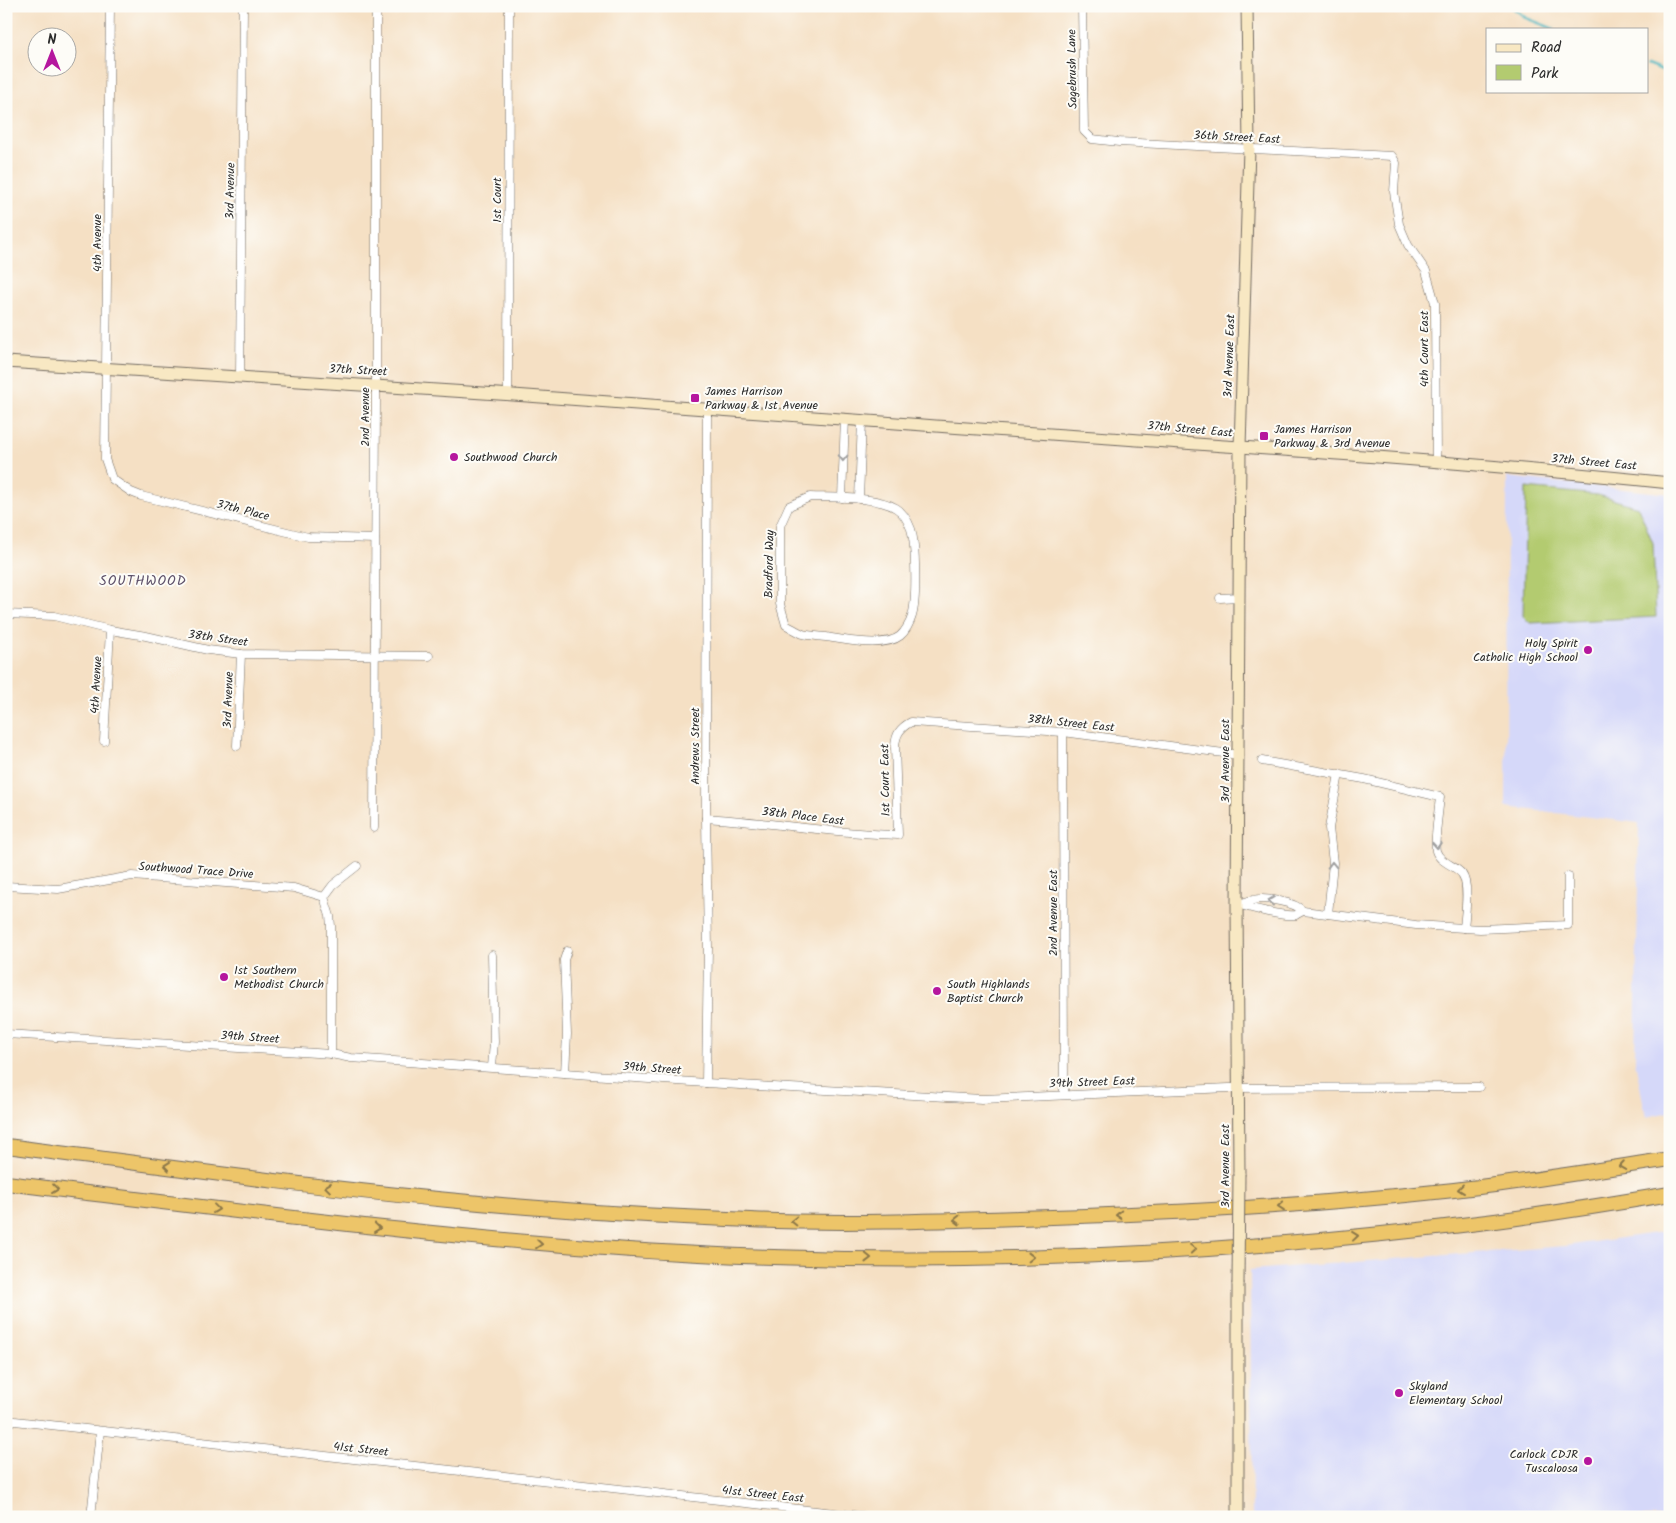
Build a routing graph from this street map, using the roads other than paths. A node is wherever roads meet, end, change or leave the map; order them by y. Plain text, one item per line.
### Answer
1 (110, 6) edge
2 (243, 6) edge
3 (376, 6) edge
4 (509, 6) edge
5 (1082, 6) edge
6 (1247, 6) edge
7 (1084, 131) joint
8 (1249, 148) junction
9 (1392, 156) joint
10 (6, 362) edge
11 (107, 368) junction
12 (240, 377) junction
13 (376, 384) junction
14 (508, 394) junction
15 (708, 408) junction
16 (845, 418) junction
17 (862, 420) junction
18 (1240, 447) junction
19 (1436, 462) junction
20 (112, 478) joint
21 (1670, 483) edge
22 (842, 498) junction
23 (859, 499) junction
24 (375, 539) junction
25 (1220, 598) dead end
26 (1239, 598) junction
27 (6, 614) edge
28 (110, 630) junction
29 (241, 654) junction
30 (375, 654) junction
31 (429, 656) dead end
32 (902, 727) joint
33 (1063, 732) junction
34 (104, 741) dead end
35 (237, 746) dead end
36 (1239, 755) junction
37 (1262, 761) dead end
38 (1339, 774) junction
39 (706, 818) junction
40 (374, 828) dead end
41 (898, 835) joint
42 (357, 866) dead end
43 (1568, 876) dead end
44 (6, 886) edge
45 (324, 897) junction
46 (1237, 904) junction
47 (1328, 914) junction
48 (1464, 928) junction
49 (567, 951) dead end
50 (492, 956) dead end
51 (6, 1034) edge
52 (331, 1054) junction
53 (492, 1067) junction
54 (565, 1073) junction
55 (706, 1082) junction
56 (1479, 1087) dead end
57 (1238, 1088) junction
58 (1064, 1094) junction
59 (6, 1146) edge
60 (1670, 1159) edge
61 (6, 1183) edge
62 (1670, 1194) edge
63 (6, 1420) edge
64 (100, 1431) junction
65 (714, 1500) joint
66 (91, 1517) edge
67 (870, 1517) edge
68 (1238, 1517) edge

1 - 11 street, 4th Avenue
2 - 12 street, 3rd Avenue
3 - 13 street, 2nd Avenue
4 - 14 street, 1st Court
5 - 7 street, Sagebrush Lane
6 - 8 street, 3rd Avenue East
7 - 8 street, 36th Street East
8 - 9 street, 36th Street East
8 - 18 street, 3rd Avenue East
9 - 19 street, 4th Court East
10 - 11 street, 37th Street
11 - 12 street, 37th Street
11 - 20 street, 4th Avenue
12 - 13 street, 37th Street
13 - 14 street, 37th Street
13 - 24 street, 2nd Avenue
14 - 15 street, 37th Street
15 - 16 street, 37th Street East
15 - 39 street, Andrews Street
16 - 17 street, 37th Street East
16 -> 22 street
17 - 18 street, 37th Street East
17 - 23 street
18 - 19 street, 37th Street East
18 - 26 street, 3rd Avenue East
19 - 21 street, 37th Street East
20 - 24 street, 37th Place
22 - 23 street, Bradford Way
22 - 23 street, Bradford Way
24 - 30 street, 2nd Avenue
25 - 26 street
26 - 36 street, 3rd Avenue East
27 - 28 street, 38th Street
28 - 29 street, 38th Street
28 - 34 street, 4th Avenue
29 - 30 street, 38th Street
29 - 35 street, 3rd Avenue
30 - 31 street, 38th Street
30 - 40 street, 2nd Avenue
32 - 33 street, 38th Street East
32 - 41 street, 1st Court East
33 - 36 street, 38th Street East
33 - 58 street, 2nd Avenue East
36 - 46 street, 3rd Avenue East
37 - 38 street
47 -> 38 street
38 -> 48 street
39 - 41 street, 38th Place East
39 - 55 street, Andrews Street
42 - 45 street
43 - 48 street
44 - 45 street, Southwood Trace Drive
45 - 52 street
46 - 47 street
46 - 57 street, 3rd Avenue East
47 - 48 street
49 - 54 street
50 - 53 street
51 - 52 street, 39th Street
52 - 53 street, 39th Street
53 - 54 street, 39th Street
54 - 55 street, 39th Street
55 - 58 street, 39th Street East
56 - 57 street, 39th Street East
57 - 58 street, 39th Street East
57 - 68 street, 3rd Avenue East, bridge
60 -> 59 highway
61 -> 62 highway
63 - 64 street, 41st Street
64 - 65 street, 41st Street
64 - 66 street
65 - 67 street, 41st Street East

